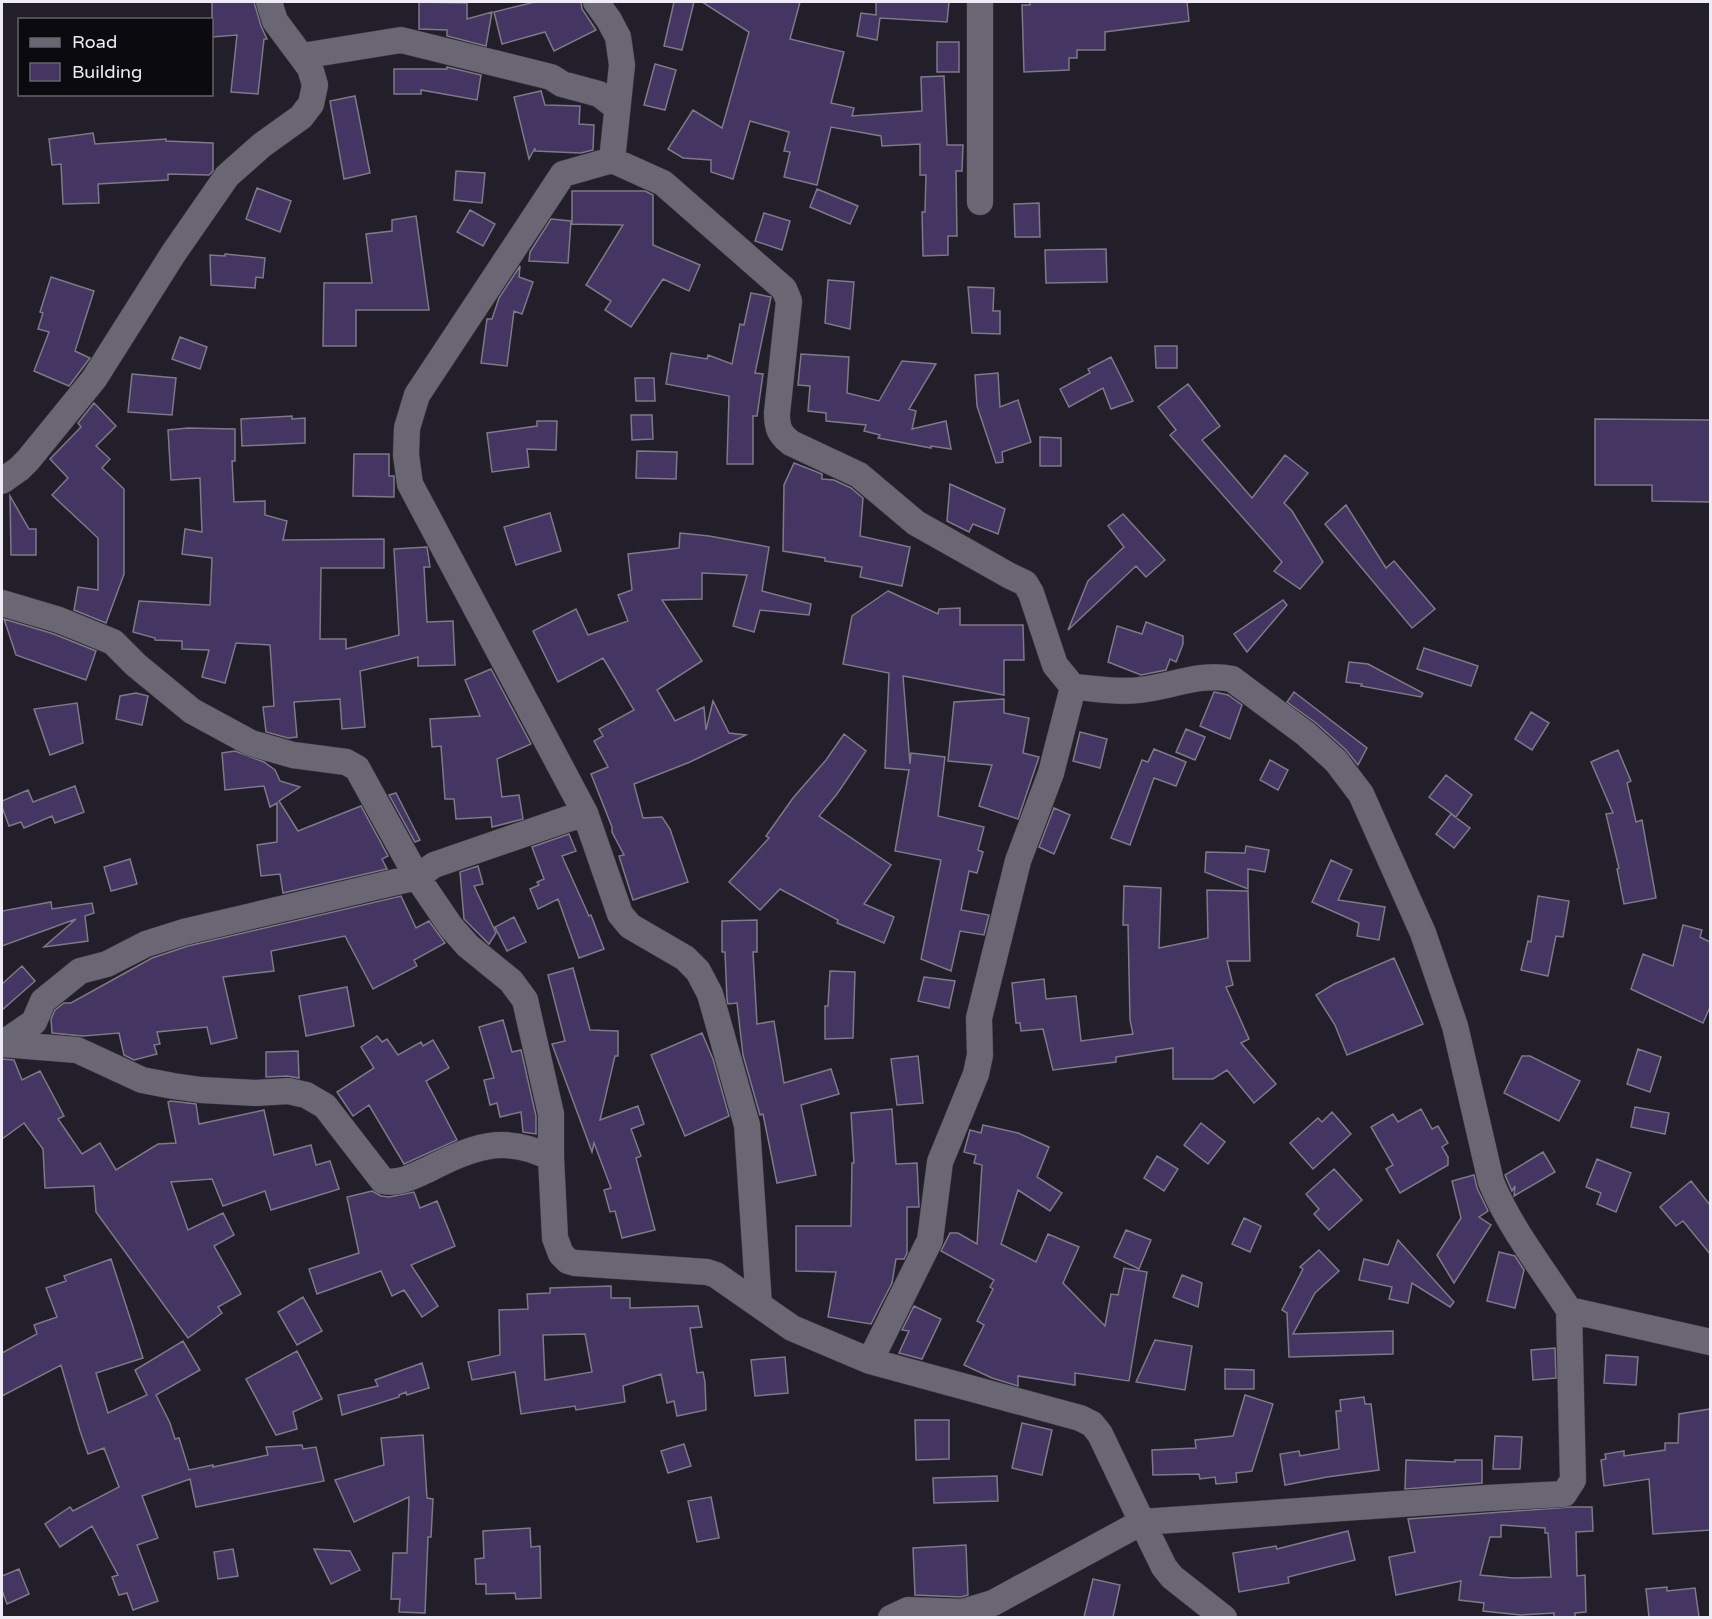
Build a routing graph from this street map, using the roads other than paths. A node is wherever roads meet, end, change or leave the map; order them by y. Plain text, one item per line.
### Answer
1 (269, 2) edge
2 (596, 2) edge
3 (980, 2) edge
4 (302, 56) junction
5 (616, 107) junction
6 (612, 160) junction
7 (980, 202) dead end
8 (2, 481) edge
9 (2, 603) edge
10 (1073, 687) junction
11 (585, 813) junction
12 (417, 877) junction
13 (2, 1044) edge
14 (551, 1158) junction
15 (759, 1305) junction
16 (1569, 1310) junction
17 (1710, 1342) edge
18 (870, 1361) junction
19 (1142, 1522) junction
20 (891, 1617) edge
21 (1224, 1617) edge

1 - 4 street
2 - 5 street
3 - 7 street
4 - 5 street
4 - 8 street
5 - 6 street
6 - 10 street
6 - 11 street
9 - 12 street
10 - 16 street
10 - 18 street
11 - 12 street
11 - 15 street
12 - 13 street
12 - 14 street
13 - 14 street
14 - 15 street
15 - 18 street
16 - 17 street
16 - 19 street
18 - 19 street
19 - 20 street
19 - 21 street

